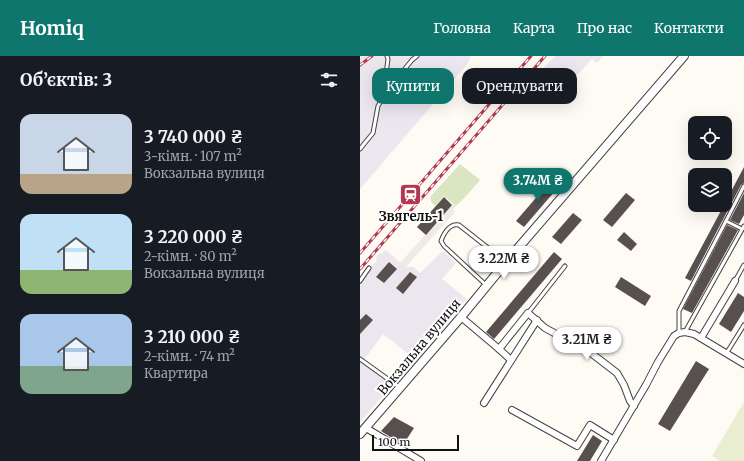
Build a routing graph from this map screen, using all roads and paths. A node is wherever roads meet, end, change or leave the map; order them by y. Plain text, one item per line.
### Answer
1 (387, 56) edge
2 (418, 56) edge
3 (684, 56) edge
4 (387, 68) edge
5 (406, 68) edge
6 (379, 104) edge
7 (360, 149) edge
8 (744, 186) edge
9 (726, 221) junction
10 (743, 228) edge
11 (506, 262) junction
12 (744, 265) edge
13 (566, 266) dead end
14 (369, 268) dead end
15 (360, 281) edge
16 (735, 281) joint
17 (487, 285) junction
18 (528, 313) junction
19 (461, 317) junction
20 (537, 320) junction
21 (744, 325) edge
22 (679, 334) junction
23 (701, 338) junction
24 (499, 349) junction
25 (726, 354) junction
26 (360, 359) edge
27 (511, 360) junction
28 (744, 364) edge
29 (400, 388) junction
30 (484, 403) dead end
31 (634, 406) junction
32 (512, 410) dead end
33 (363, 431) edge
34 (614, 440) junction
35 (421, 461) edge
36 (602, 461) edge

1 - 4 lane
2 - 5 lane
3 - 11 street, Вокзальна вулиця
6 - 7 lane
8 - 9 lane
9 - 10 lane
9 - 22 lane
10 - 22 lane
11 - 17 street, Вокзальна вулиця
11 - 17 lane
12 - 16 lane
13 - 18 lane
14 - 15 lane
16 - 23 street
17 - 19 street, Вокзальна вулиця
18 - 20 street
18 - 24 street
19 - 24 street
19 - 29 street, Вокзальна вулиця
20 - 27 street
20 - 31 street
21 - 25 lane
22 - 23 street
22 - 31 street
23 - 25 street
24 - 27 street
25 - 28 street
26 - 29 lane
27 - 30 street
29 - 33 street, Вокзальна вулиця
31 - 34 street
32 - 34 street
33 - 35 street
34 - 36 street

